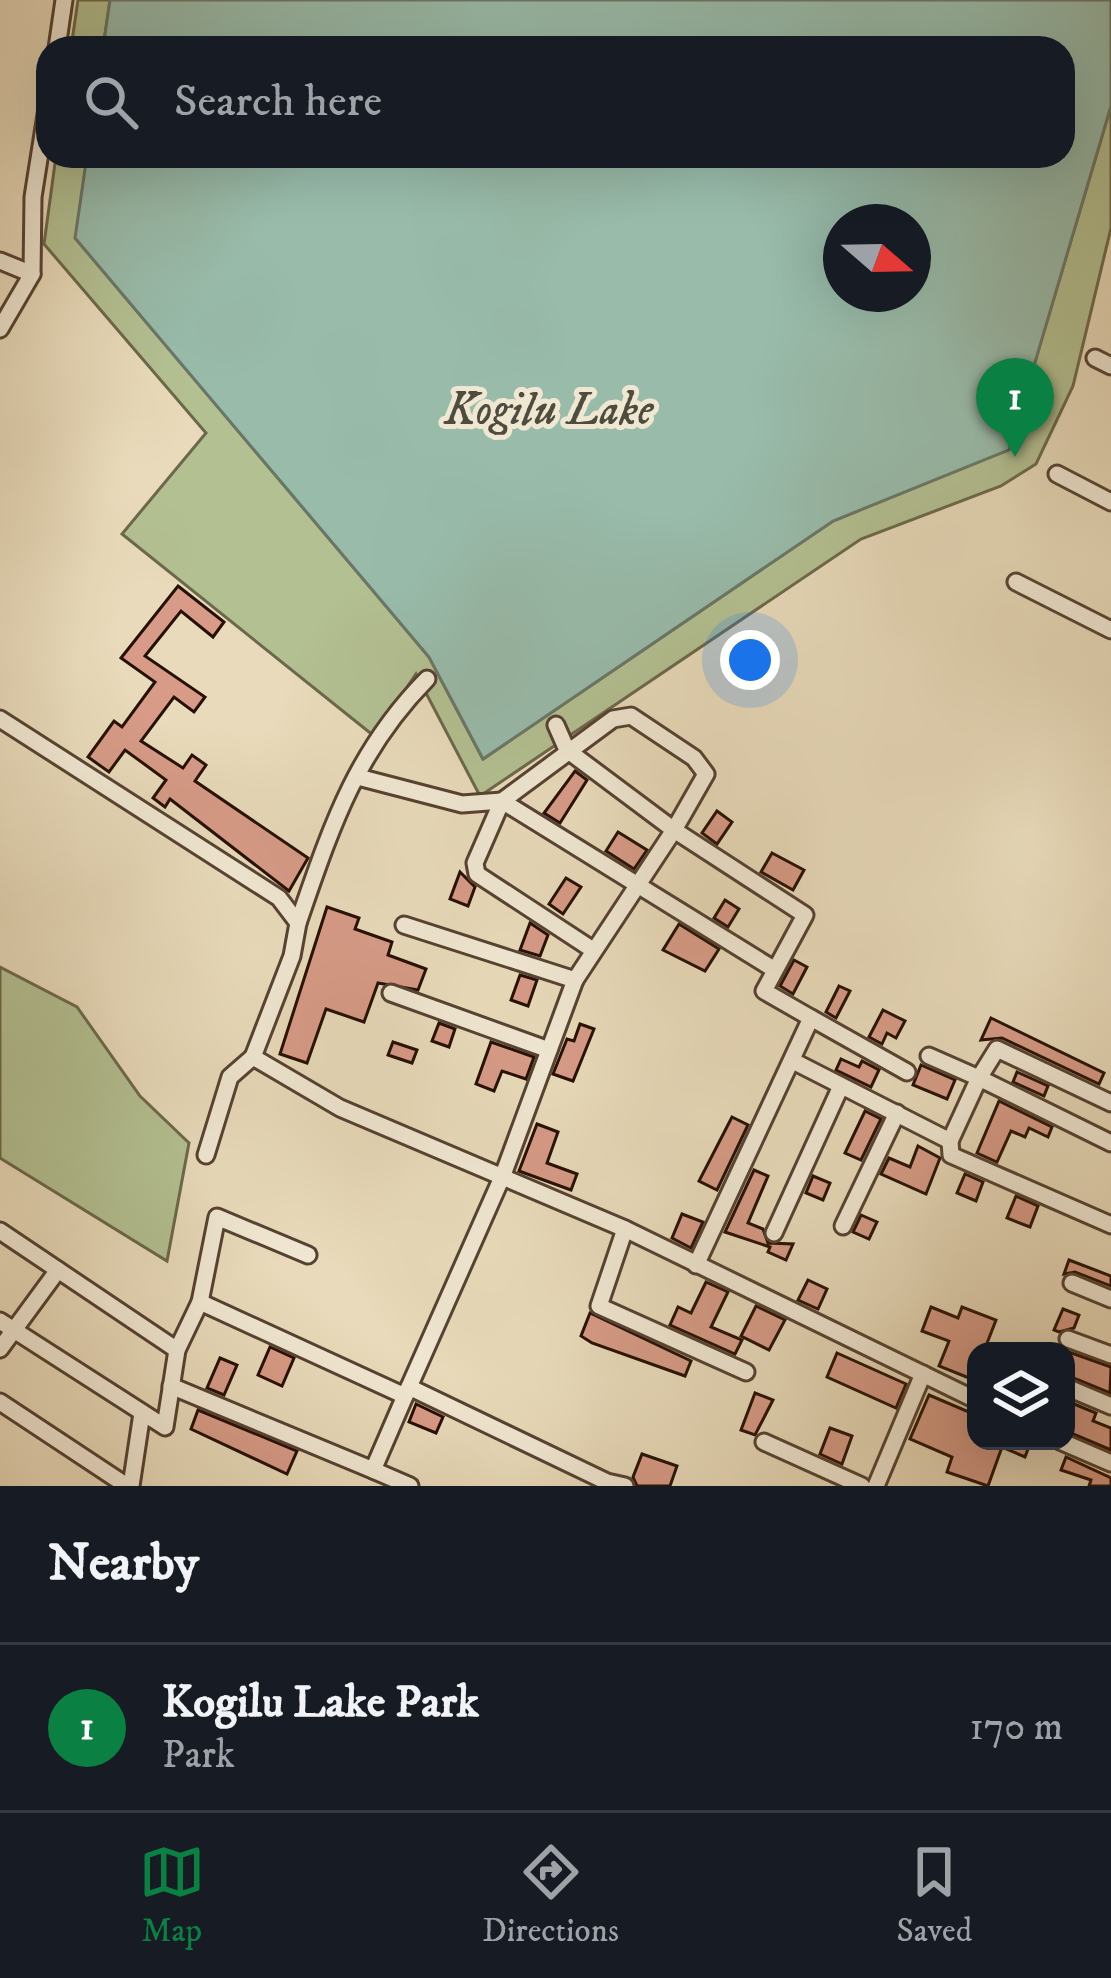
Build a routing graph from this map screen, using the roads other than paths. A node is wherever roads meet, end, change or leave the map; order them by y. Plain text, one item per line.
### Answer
1 (64, 0) edge
2 (59, 36) edge
3 (38, 168) edge
4 (0, 261) edge
5 (32, 274) junction
6 (0, 329) edge
7 (1095, 358) dead end
8 (1111, 366) edge
9 (1057, 474) dead end
10 (1111, 502) edge
11 (1016, 582) dead end
12 (1111, 630) edge
13 (428, 679) dead end
14 (0, 719) edge
15 (556, 725) dead end
16 (567, 750) junction
17 (358, 777) dead end
18 (502, 801) junction
19 (674, 830) junction
20 (635, 887) junction
21 (298, 923) junction
22 (404, 925) dead end
23 (593, 950) junction
24 (775, 970) junction
25 (575, 980) junction
26 (391, 993) dead end
27 (812, 1018) junction
28 (549, 1050) junction
29 (928, 1056) dead end
30 (253, 1057) junction
31 (793, 1061) junction
32 (907, 1072) dead end
33 (979, 1078) junction
34 (842, 1086) junction
35 (1111, 1103) edge
36 (897, 1113) junction
37 (950, 1141) junction
38 (1111, 1143) edge
39 (206, 1155) dead end
40 (503, 1175) junction
41 (843, 1226) dead end
42 (1111, 1226) edge
43 (625, 1229) junction
44 (0, 1232) edge
45 (774, 1233) dead end
46 (308, 1255) dead end
47 (695, 1265) junction
48 (58, 1270) junction
49 (1072, 1283) dead end
50 (1111, 1299) edge
51 (200, 1302) junction
52 (6, 1325) edge
53 (1068, 1339) dead end
54 (0, 1349) edge
55 (177, 1350) junction
56 (1111, 1355) edge
57 (746, 1372) dead end
58 (923, 1375) junction
59 (171, 1385) junction
60 (407, 1391) junction
61 (1075, 1391) edge
62 (967, 1396) edge
63 (0, 1402) edge
64 (1111, 1406) edge
65 (142, 1414) junction
66 (764, 1442) dead end
67 (1075, 1447) edge
68 (1111, 1462) edge
69 (374, 1470) junction
70 (606, 1484) edge
71 (129, 1486) edge
72 (410, 1486) edge
73 (625, 1486) edge
74 (862, 1486) edge
75 (876, 1486) edge

1 - 2 street
3 - 5 street
4 - 5 street
5 - 6 street
7 - 8 street
9 - 10 street
11 - 12 street
13 - 21 street
14 - 21 street
15 - 16 street
16 - 18 street
16 - 19 street
16 - 19 street
17 - 18 street
18 - 20 street
18 - 23 street
19 - 20 street
19 - 24 street
20 - 23 street
20 - 24 street
21 - 30 street
22 - 25 street
23 - 25 street
24 - 27 street
25 - 28 street
26 - 28 street
27 - 31 street
27 - 32 street
28 - 40 street
29 - 33 street
30 - 39 street
30 - 40 street
31 - 34 street
31 - 47 street
33 - 35 street
33 - 37 street
33 - 38 street
34 - 36 street
34 - 45 street
36 - 37 street
36 - 41 street
37 - 42 street
40 - 43 street
40 - 60 street
43 - 47 street
43 - 57 street
44 - 48 street
46 - 51 street
47 - 58 street
48 - 52 street
48 - 55 street
49 - 50 street
51 - 55 street
51 - 60 street
52 - 54 street
52 - 65 street
53 - 56 street
55 - 59 street
58 - 62 street
58 - 75 street
59 - 65 street
59 - 69 street
60 - 69 street
60 - 70 street
61 - 64 street
63 - 71 street
65 - 71 street
66 - 74 street
67 - 68 street
69 - 72 street
70 - 73 street

